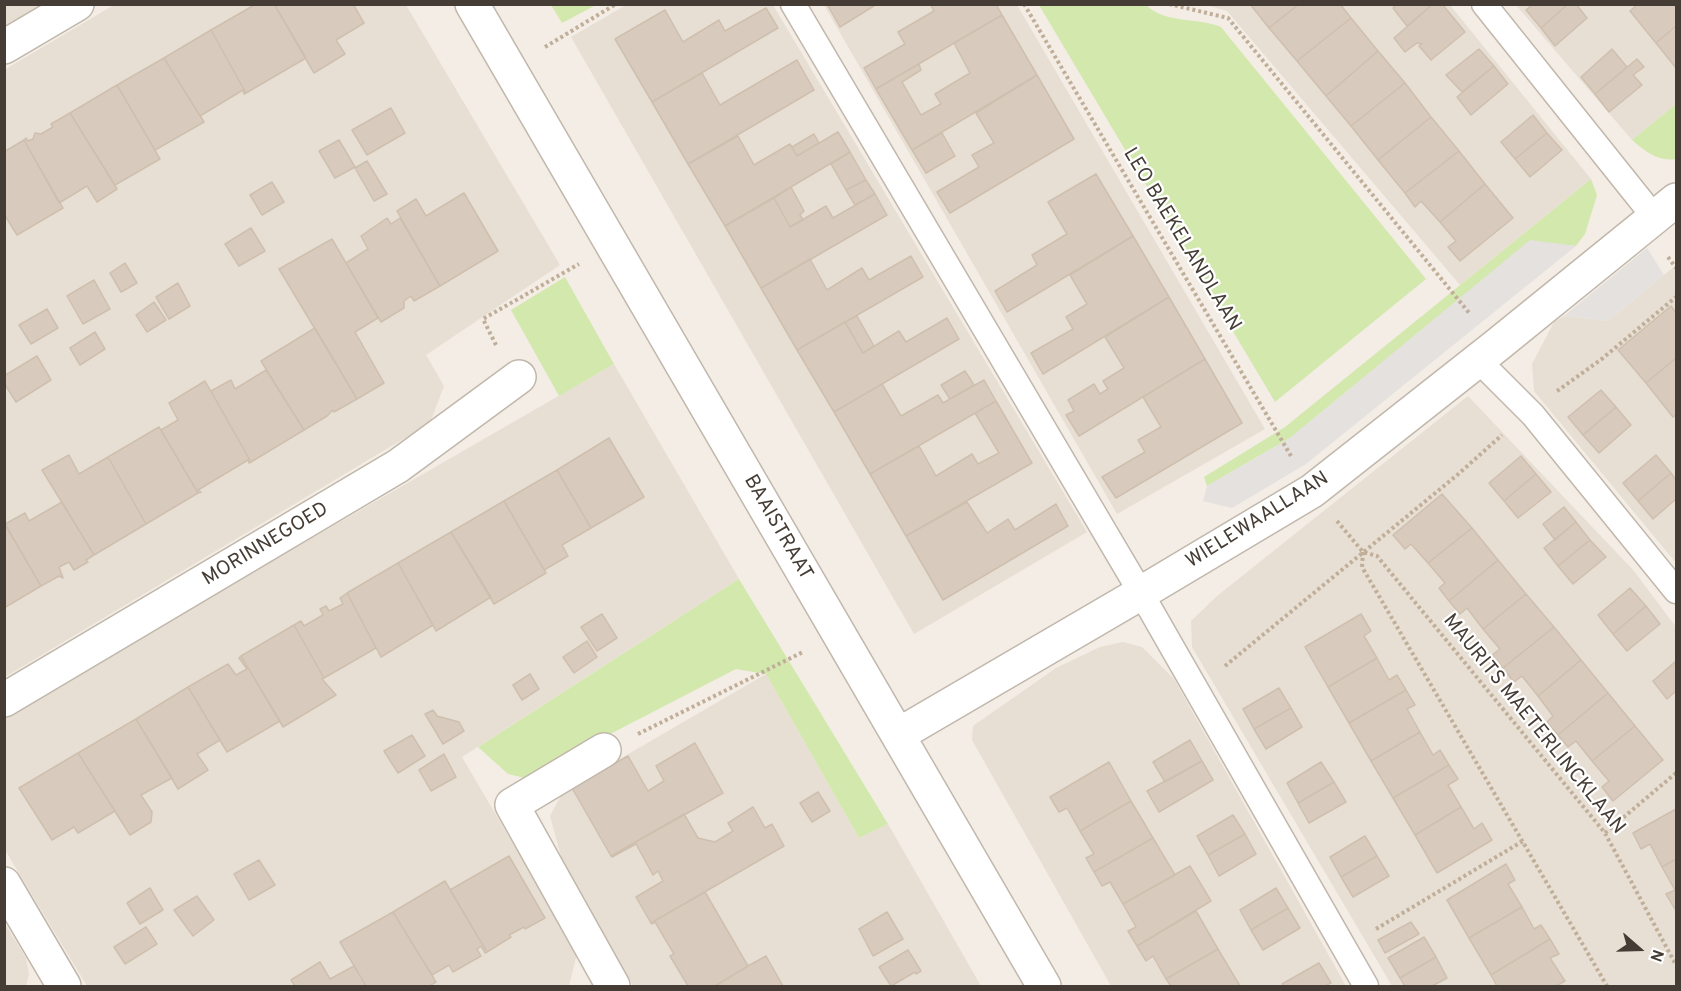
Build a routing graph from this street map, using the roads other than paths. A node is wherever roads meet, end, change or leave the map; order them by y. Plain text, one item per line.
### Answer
1 (77, 4) edge
2 (472, 4) edge
3 (793, 4) edge
4 (1484, 4) edge
5 (4, 47) edge
6 (1666, 209) edge
7 (1487, 353) junction
8 (519, 377) road end
9 (1677, 591) edge
10 (1141, 593) junction
11 (4, 700) edge
12 (898, 735) junction
13 (604, 750) road end
14 (4, 884) edge
15 (64, 987) edge
16 (612, 987) edge
17 (1044, 987) edge
18 (1366, 987) edge

1 - 5 street
2 - 12 street, BAAISTRAAT
3 - 10 lane
4 - 6 lane
6 - 7 street, WIELEWAALLAAN
7 - 9 lane
7 - 10 street, WIELEWAALLAAN
8 - 11 street, MORINNEGOED
10 - 12 street, WIELEWAALLAAN
10 - 18 lane
12 - 17 street, BAAISTRAAT
13 - 16 street
14 - 15 street

